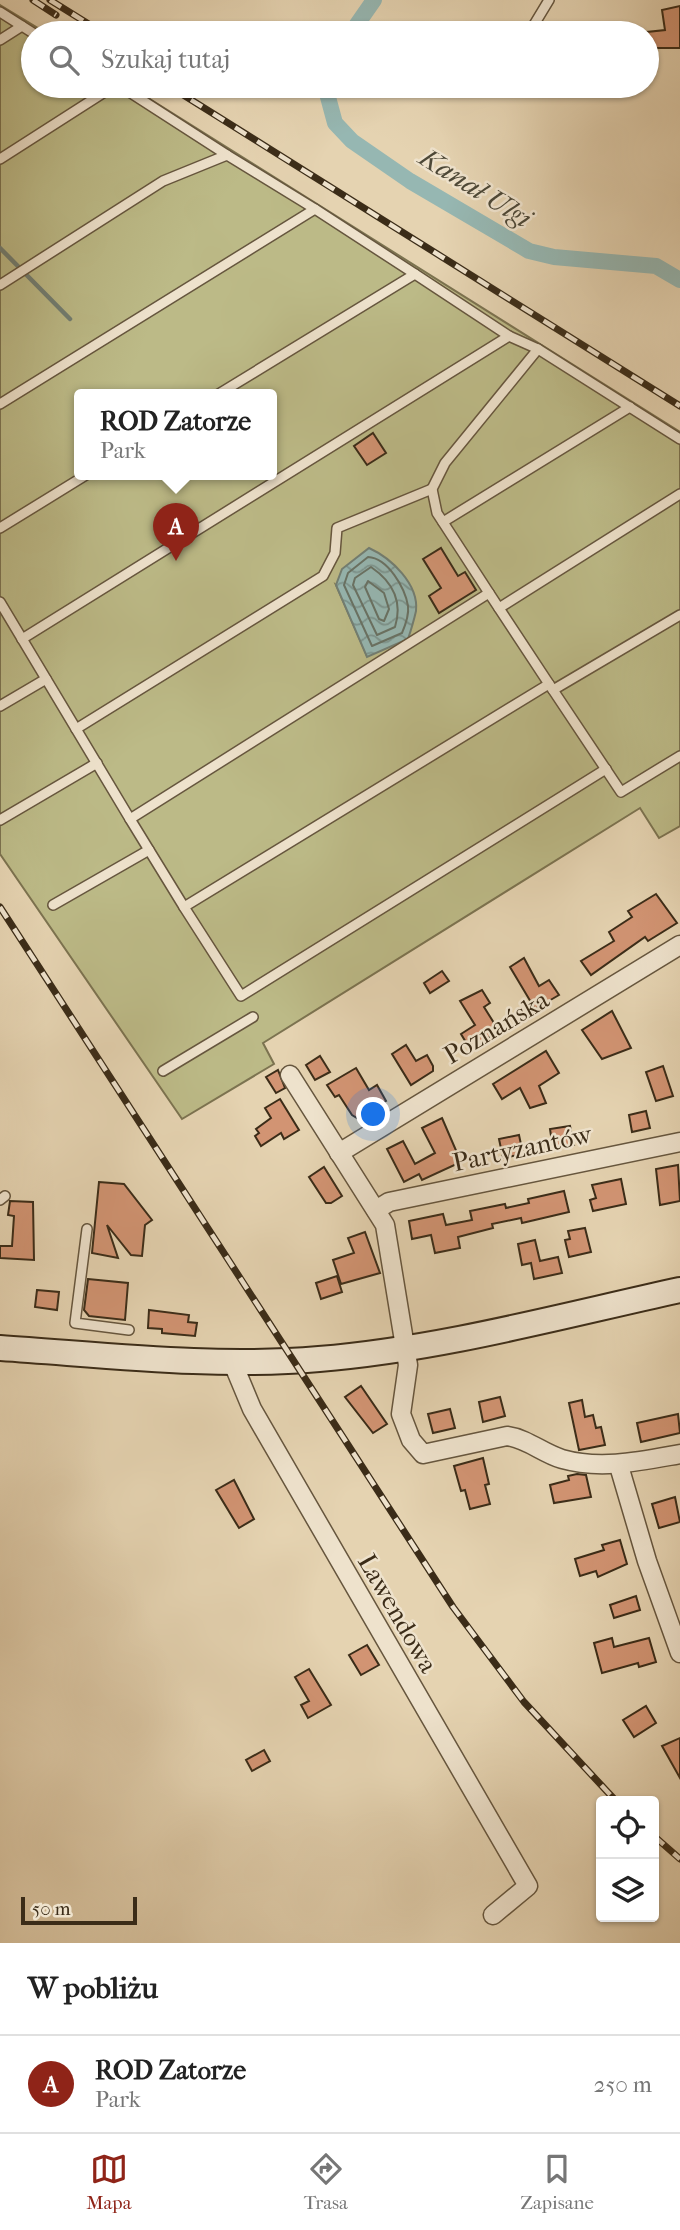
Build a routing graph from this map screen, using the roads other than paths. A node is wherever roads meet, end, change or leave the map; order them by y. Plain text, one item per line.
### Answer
1 (549, 0) edge
2 (0, 12) edge
3 (536, 21) edge
4 (21, 25) edge
5 (21, 27) edge
6 (0, 40) edge
7 (95, 98) edge
8 (139, 98) edge
9 (227, 155) junction
10 (0, 159) edge
11 (315, 209) junction
12 (415, 274) junction
13 (0, 285) edge
14 (509, 336) junction
15 (538, 349) junction
16 (227, 389) edge
17 (0, 404) edge
18 (630, 407) junction
19 (680, 439) edge
20 (78, 480) edge
21 (432, 489) junction
22 (680, 494) edge
23 (443, 522) junction
24 (0, 528) edge
25 (489, 593) junction
26 (0, 602) edge
27 (499, 608) junction
28 (680, 615) edge
29 (22, 639) junction
30 (46, 679) junction
31 (551, 687) junction
32 (0, 706) edge
33 (76, 729) junction
34 (680, 756) edge
35 (97, 763) junction
36 (606, 769) junction
37 (130, 819) junction
38 (0, 820) edge
39 (149, 849) junction
40 (52, 905) dead end
41 (184, 907) junction
42 (680, 945) edge
43 (253, 1017) dead end
44 (163, 1071) dead end
45 (290, 1075) dead end
46 (680, 1142) edge
47 (339, 1153) junction
48 (376, 1210) junction
49 (87, 1229) dead end
50 (680, 1290) edge
51 (129, 1330) dead end
52 (0, 1348) edge
53 (405, 1349) junction
54 (232, 1361) junction
55 (680, 1454) edge
56 (619, 1466) junction
57 (680, 1653) edge
58 (493, 1914) dead end

1 - 3 lane
2 - 4 lane
5 - 6 lane
7 - 10 lane
8 - 9 lane
9 - 11 lane
9 - 13 lane
11 - 12 lane
11 - 17 lane
12 - 14 lane
12 - 16 lane
14 - 15 lane
14 - 29 lane
15 - 18 lane
15 - 21 lane
18 - 19 lane
18 - 23 lane
20 - 24 lane
21 - 23 lane
21 - 33 lane
22 - 27 lane
23 - 25 lane
25 - 27 lane
25 - 37 lane
26 - 29 lane
27 - 31 lane
28 - 31 lane
29 - 30 lane
30 - 32 lane
30 - 33 lane
31 - 36 lane
31 - 41 lane
33 - 35 lane
34 - 36 lane
35 - 37 lane
35 - 38 lane
36 - 41 lane
37 - 39 lane
39 - 40 lane
39 - 41 lane
42 - 47 street, Poznańska
43 - 44 lane
45 - 47 street
46 - 48 street, Partyzantów
47 - 48 street
48 - 53 street
49 - 51 lane
50 - 53 main road
52 - 54 main road
53 - 54 main road
53 - 56 street
54 - 58 street, Lawendowa
55 - 56 street
56 - 57 street

